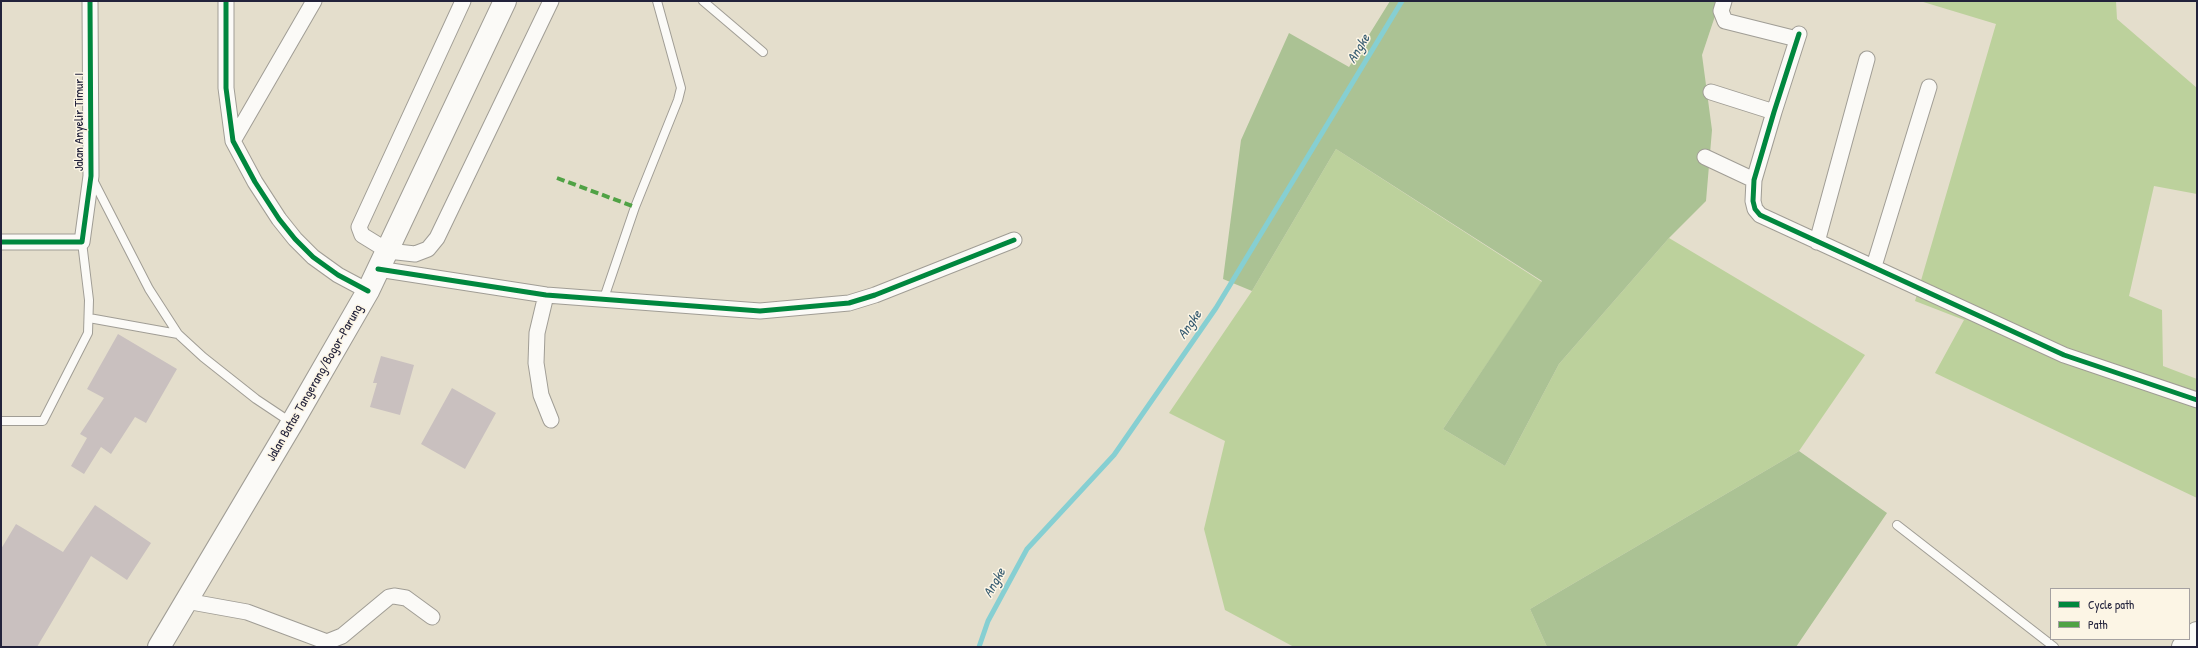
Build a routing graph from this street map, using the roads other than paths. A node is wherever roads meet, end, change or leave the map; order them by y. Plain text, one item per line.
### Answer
1 (90, 1) edge
2 (226, 1) edge
3 (314, 1) edge
4 (463, 1) edge
5 (505, 1) edge
6 (551, 1) edge
7 (657, 1) edge
8 (703, 1) edge
9 (1724, 1) edge
10 (763, 52) dead end
11 (1867, 59) dead end
12 (1929, 87) dead end
13 (1711, 92) dead end
14 (1774, 112) junction
15 (233, 141) junction
16 (1705, 156) dead end
17 (91, 176) junction
18 (1754, 180) junction
19 (1014, 240) dead end
20 (1, 242) edge
21 (82, 242) junction
22 (1817, 242) junction
23 (388, 251) junction
24 (1874, 266) junction
25 (378, 269) junction
26 (368, 292) junction
27 (546, 295) junction
28 (604, 298) junction
29 (89, 318) junction
30 (178, 334) junction
31 (2197, 400) edge
32 (551, 420) dead end
33 (1, 421) edge
34 (292, 423) junction
35 (1897, 525) dead end
36 (186, 600) junction
37 (432, 617) dead end
38 (2197, 633) edge
39 (332, 644) edge
40 (159, 647) edge
41 (2054, 647) edge
42 (2183, 647) edge

1 - 17 street, Jalan Anyelir Timur I
2 - 15 street
3 - 15 street
4 - 23 street
5 - 23 main road, Jalan Batas Tangerang/Bogor–Parung
6 - 23 street
7 - 28 lane
8 - 10 lane
9 - 14 street
11 - 22 street
12 - 24 street
13 - 14 street
14 - 18 street
15 - 26 street
16 - 18 street
17 - 21 street, Jalan Anyelir Timur I
17 - 30 lane
18 - 22 street
19 - 28 street
20 - 21 street
21 - 29 lane
22 - 24 street
23 - 25 main road, Jalan Batas Tangerang/Bogor–Parung
24 - 31 street
25 - 26 main road, Jalan Batas Tangerang/Bogor–Parung
25 - 27 street
26 - 34 main road, Jalan Batas Tangerang/Bogor–Parung
27 - 28 street
27 - 32 street
29 - 30 lane
29 - 33 lane
30 - 34 lane
34 - 36 main road, Jalan Batas Tangerang/Bogor–Parung
35 - 41 lane
36 - 39 street
36 - 40 main road, Jalan Batas Tangerang/Bogor–Parung
37 - 39 street
38 - 42 main road

